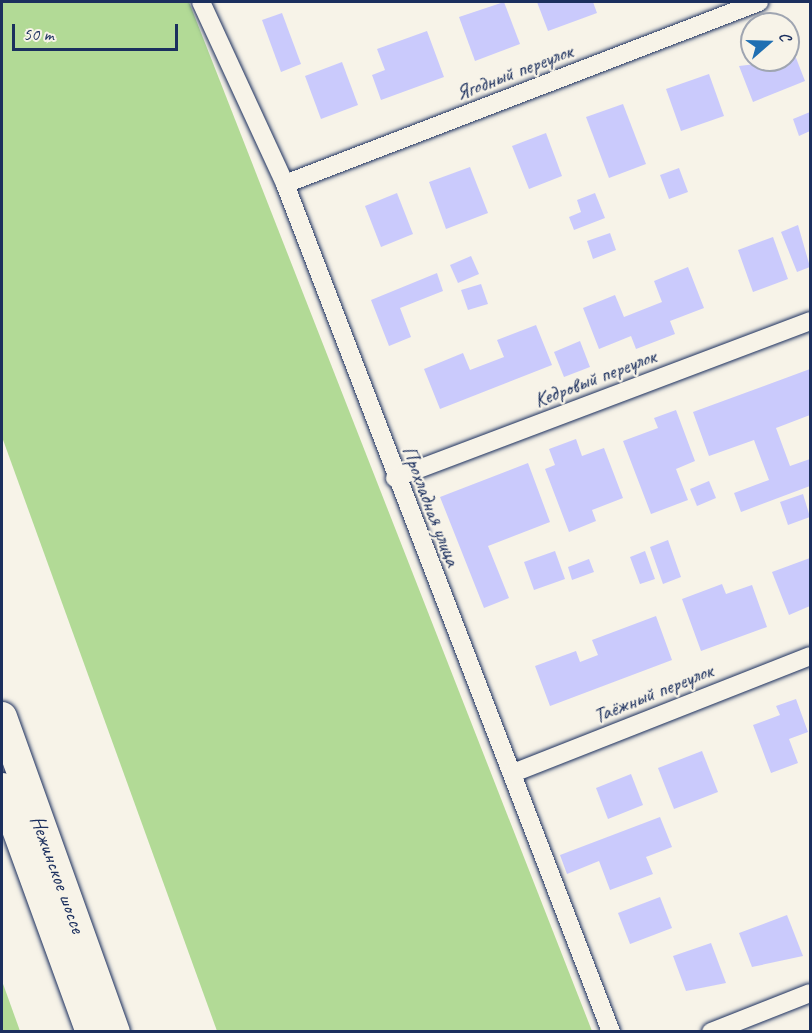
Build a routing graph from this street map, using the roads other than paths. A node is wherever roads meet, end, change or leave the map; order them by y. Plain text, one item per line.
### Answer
1 (201, 2) edge
2 (759, 2) edge
3 (285, 184) junction
4 (810, 321) edge
5 (395, 478) junction
6 (810, 656) edge
7 (2, 717) edge
8 (513, 773) junction
9 (2, 788) edge
10 (810, 993) edge
11 (91, 1032) edge
12 (115, 1032) edge
13 (611, 1032) edge
14 (711, 1032) edge

1 - 3 street, Прохладная улица
2 - 3 street, Ягодный переулок
3 - 5 street, Прохладная улица
4 - 5 street, Кедровый переулок
5 - 8 street, Прохладная улица
6 - 8 street, Таёжный переулок
7 - 12 main road, Нежинское шоссе
8 - 13 street, Прохладная улица
9 - 11 main road, Нежинское шоссе
10 - 14 street

